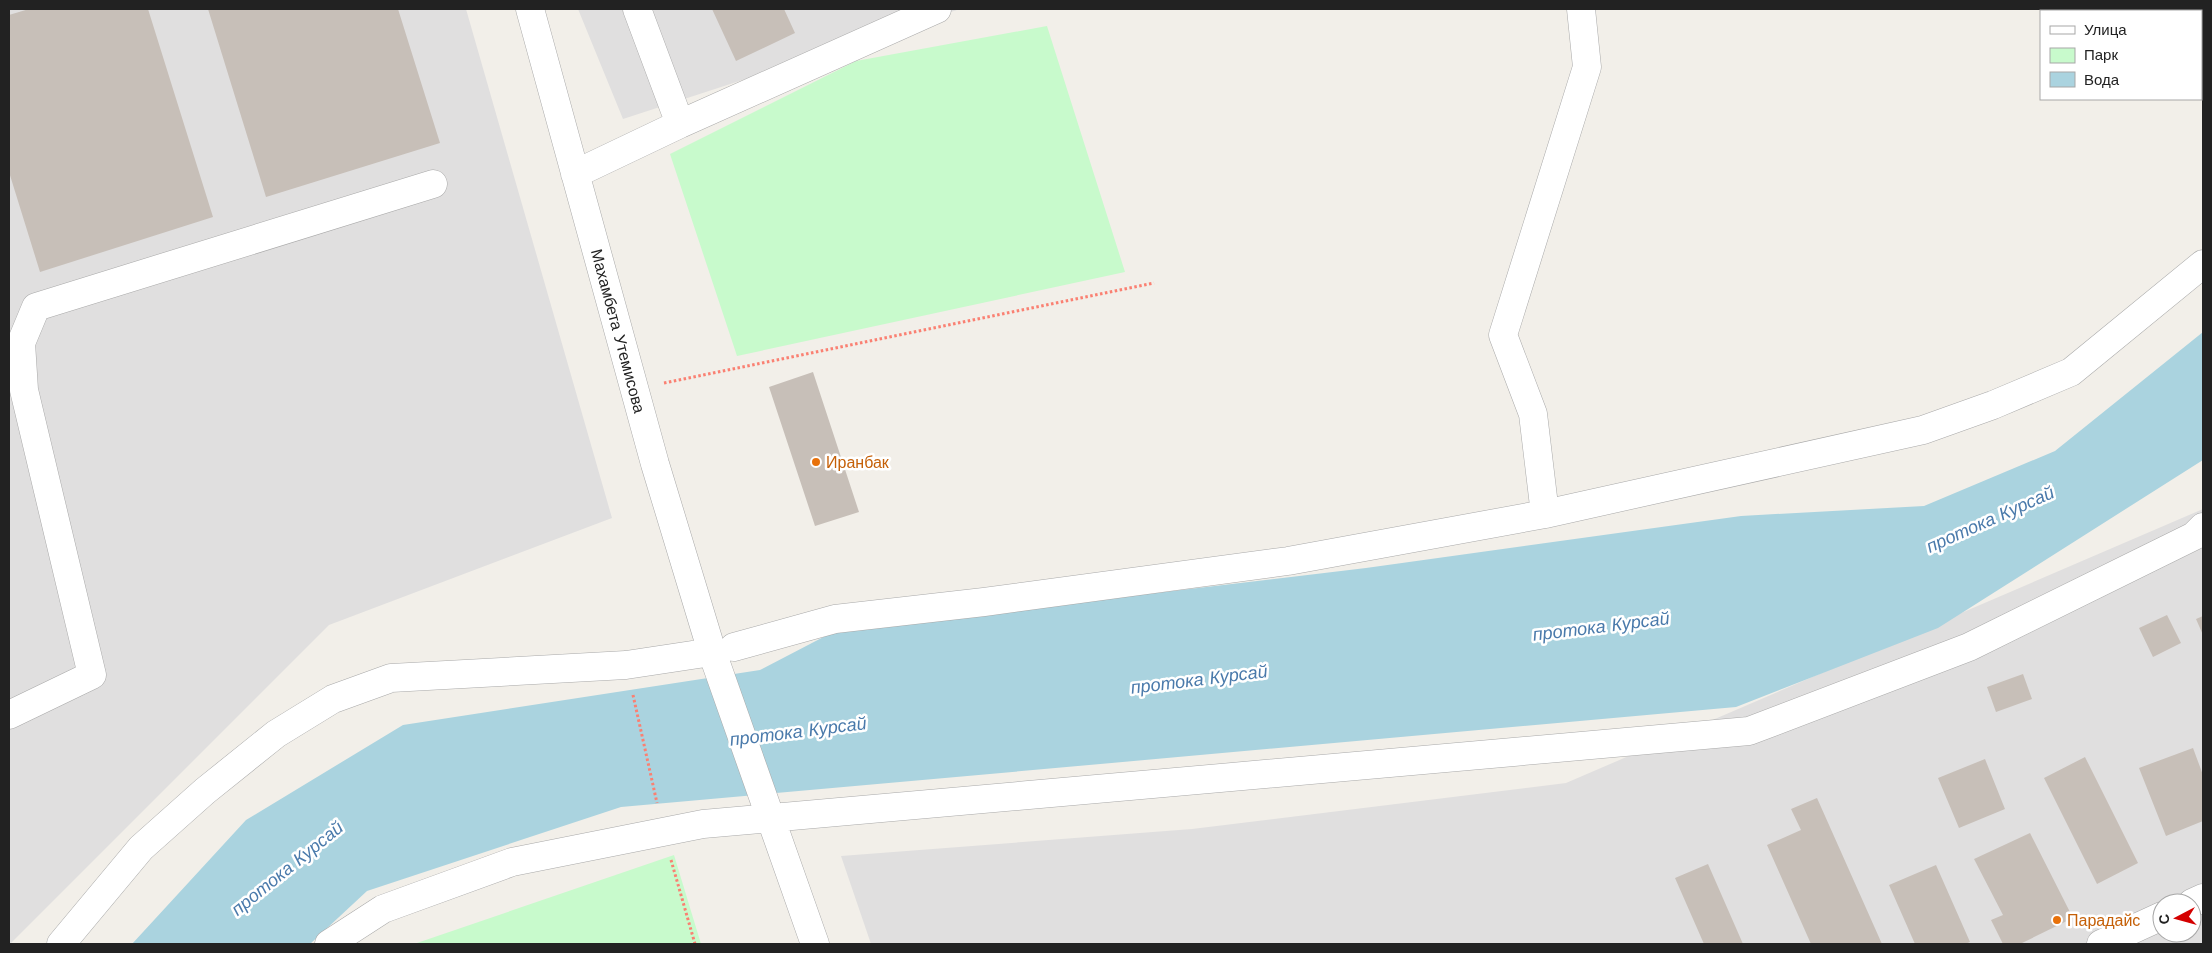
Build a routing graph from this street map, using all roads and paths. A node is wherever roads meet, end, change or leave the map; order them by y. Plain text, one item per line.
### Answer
1 (530, 9) edge
2 (637, 9) edge
3 (937, 9) edge
4 (1581, 9) edge
5 (680, 124) junction
6 (575, 174) junction
7 (433, 184) dead end
8 (2203, 264) edge
9 (1154, 283) dead end
10 (634, 389) junction
11 (1544, 514) junction
12 (2203, 526) edge
13 (723, 650) junction
14 (631, 686) dead end
15 (9, 715) edge
16 (770, 819) junction
17 (662, 831) junction
18 (2152, 921) edge
19 (2108, 943) edge
20 (61, 944) edge
21 (329, 944) edge
22 (695, 944) edge
23 (815, 944) edge

1 - 6 street, Махамбета Утемисова
2 - 5 street
3 - 5 street
4 - 11 street
5 - 6 street
6 - 10 street, Махамбета Утемисова
7 - 15 street
8 - 11 street
9 - 10 path
10 - 13 street, Махамбета Утемисова
11 - 13 street
12 - 16 street
13 - 16 street, Махамбета Утемисова
13 - 20 street
14 - 17 path
16 - 17 street
16 - 23 street, Махамбета Утемисова
17 - 21 street
17 - 22 path
18 - 19 street

